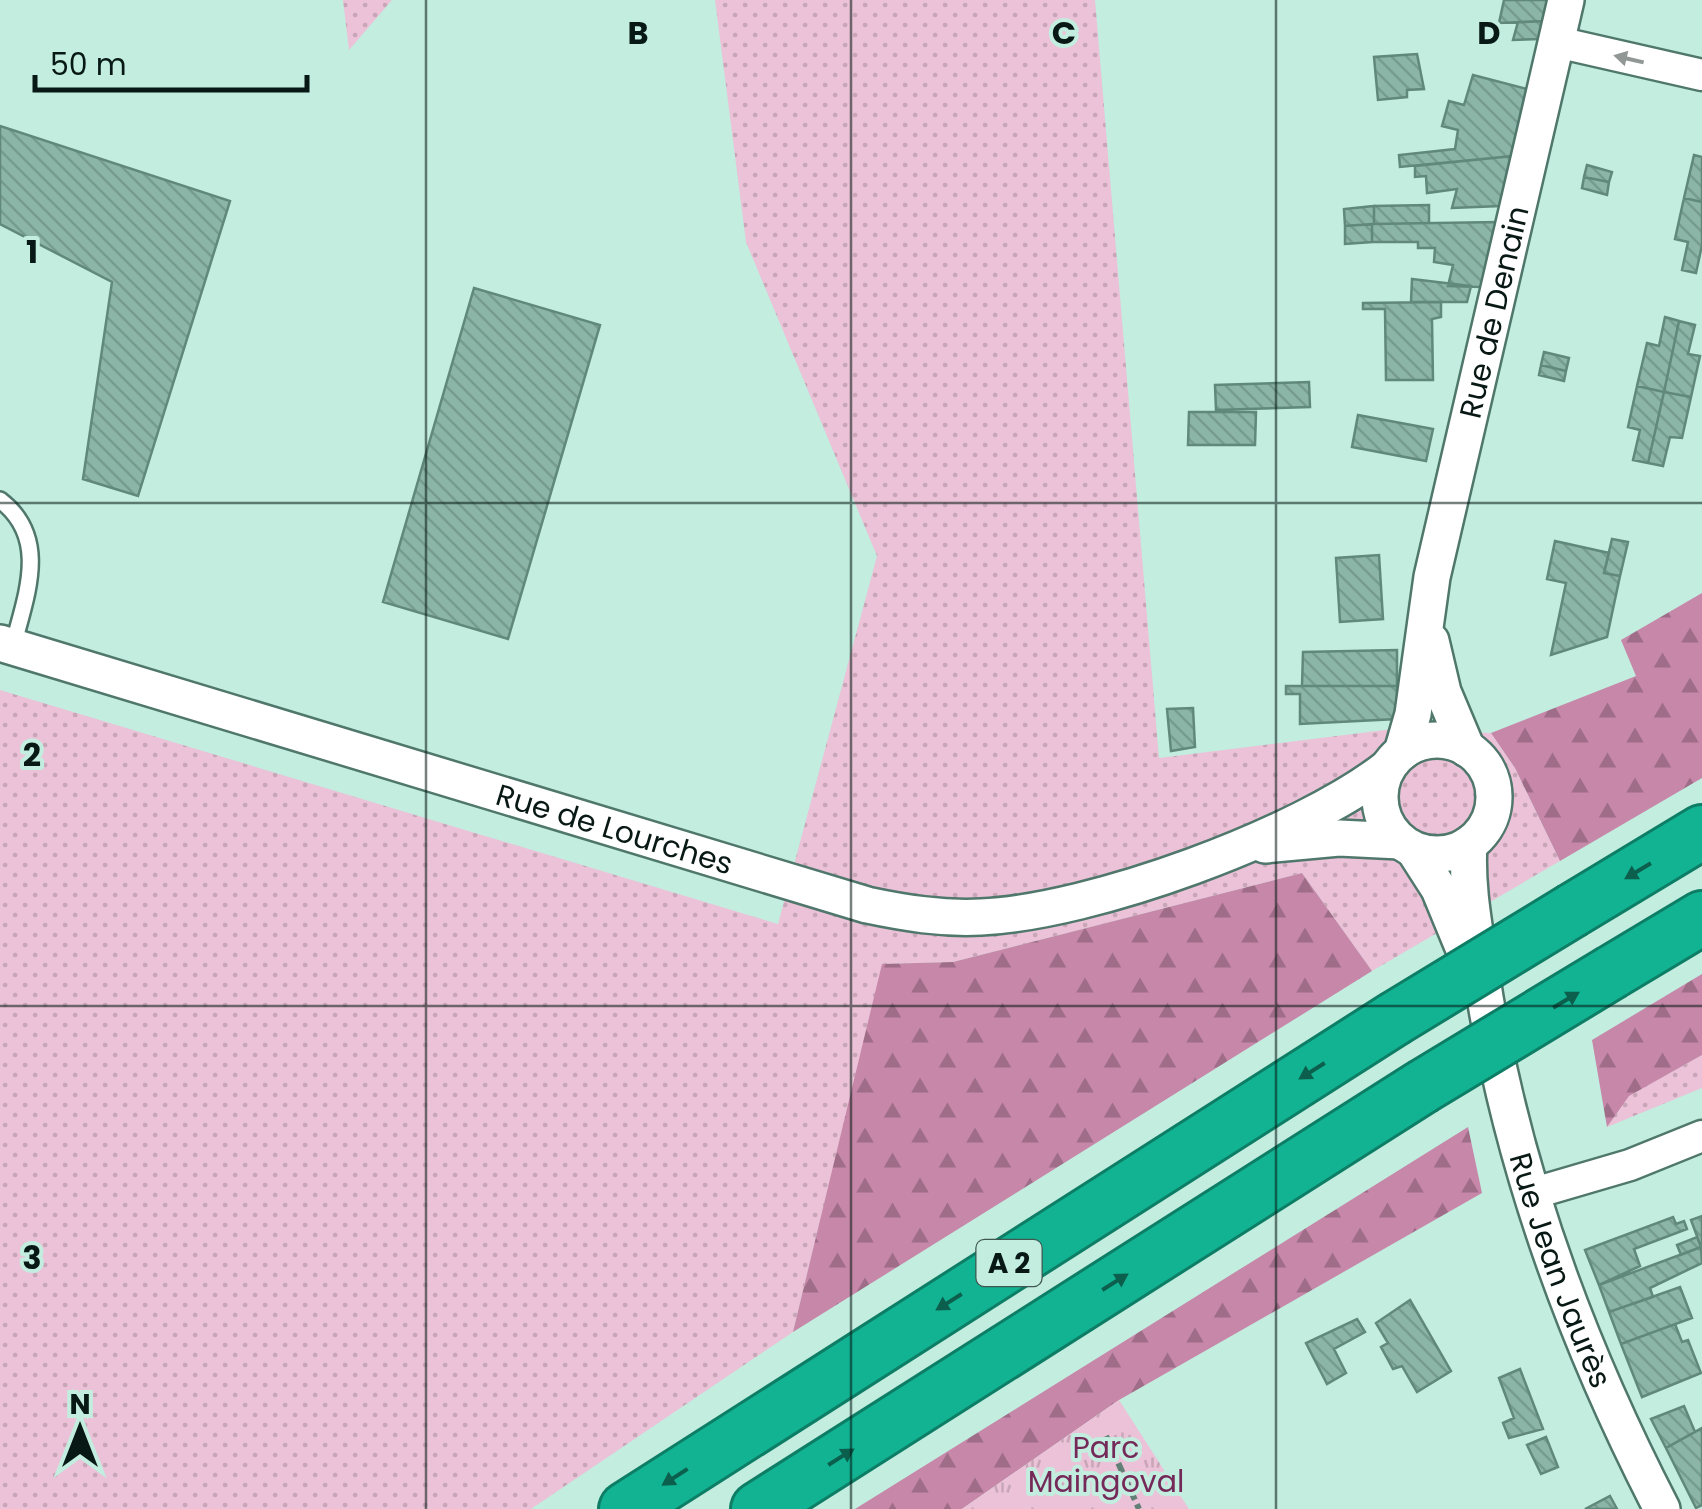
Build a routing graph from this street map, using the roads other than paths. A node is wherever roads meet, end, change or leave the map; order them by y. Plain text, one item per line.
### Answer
1 (1566, 0) edge
2 (1557, 42) junction
3 (1702, 75) edge
4 (0, 500) edge
5 (1428, 626) junction
6 (6, 644) edge
7 (1467, 748) junction
8 (1394, 760) junction
9 (1702, 832) edge
10 (1469, 844) junction
11 (1407, 846) junction
12 (1234, 850) junction
13 (1702, 918) edge
14 (1488, 1020) junction
15 (1702, 1136) edge
16 (1531, 1194) junction
17 (626, 1509) edge
18 (758, 1509) edge
19 (1662, 1509) edge

1 - 2 street, Rue de Denain
3 -> 2 street
2 - 5 street, Rue de Denain
4 - 6 lane
5 - 7 street, Rue de Denain
5 - 8 street, Rue de Denain
6 - 12 street, Rue de Lourches
7 - 8 street
7 - 10 street
8 - 11 street
8 - 12 street, Rue de Lourches
9 -> 17 highway, A 2, bridge
10 - 11 street
10 - 14 street, Rue Jean Jaurès
11 - 12 street, Rue de Lourches
11 - 14 street, Rue Jean Jaurès
18 -> 13 highway, A 2, bridge
14 - 16 street, Rue Jean Jaurès
15 - 16 street
16 - 19 street, Rue Jean Jaurès

